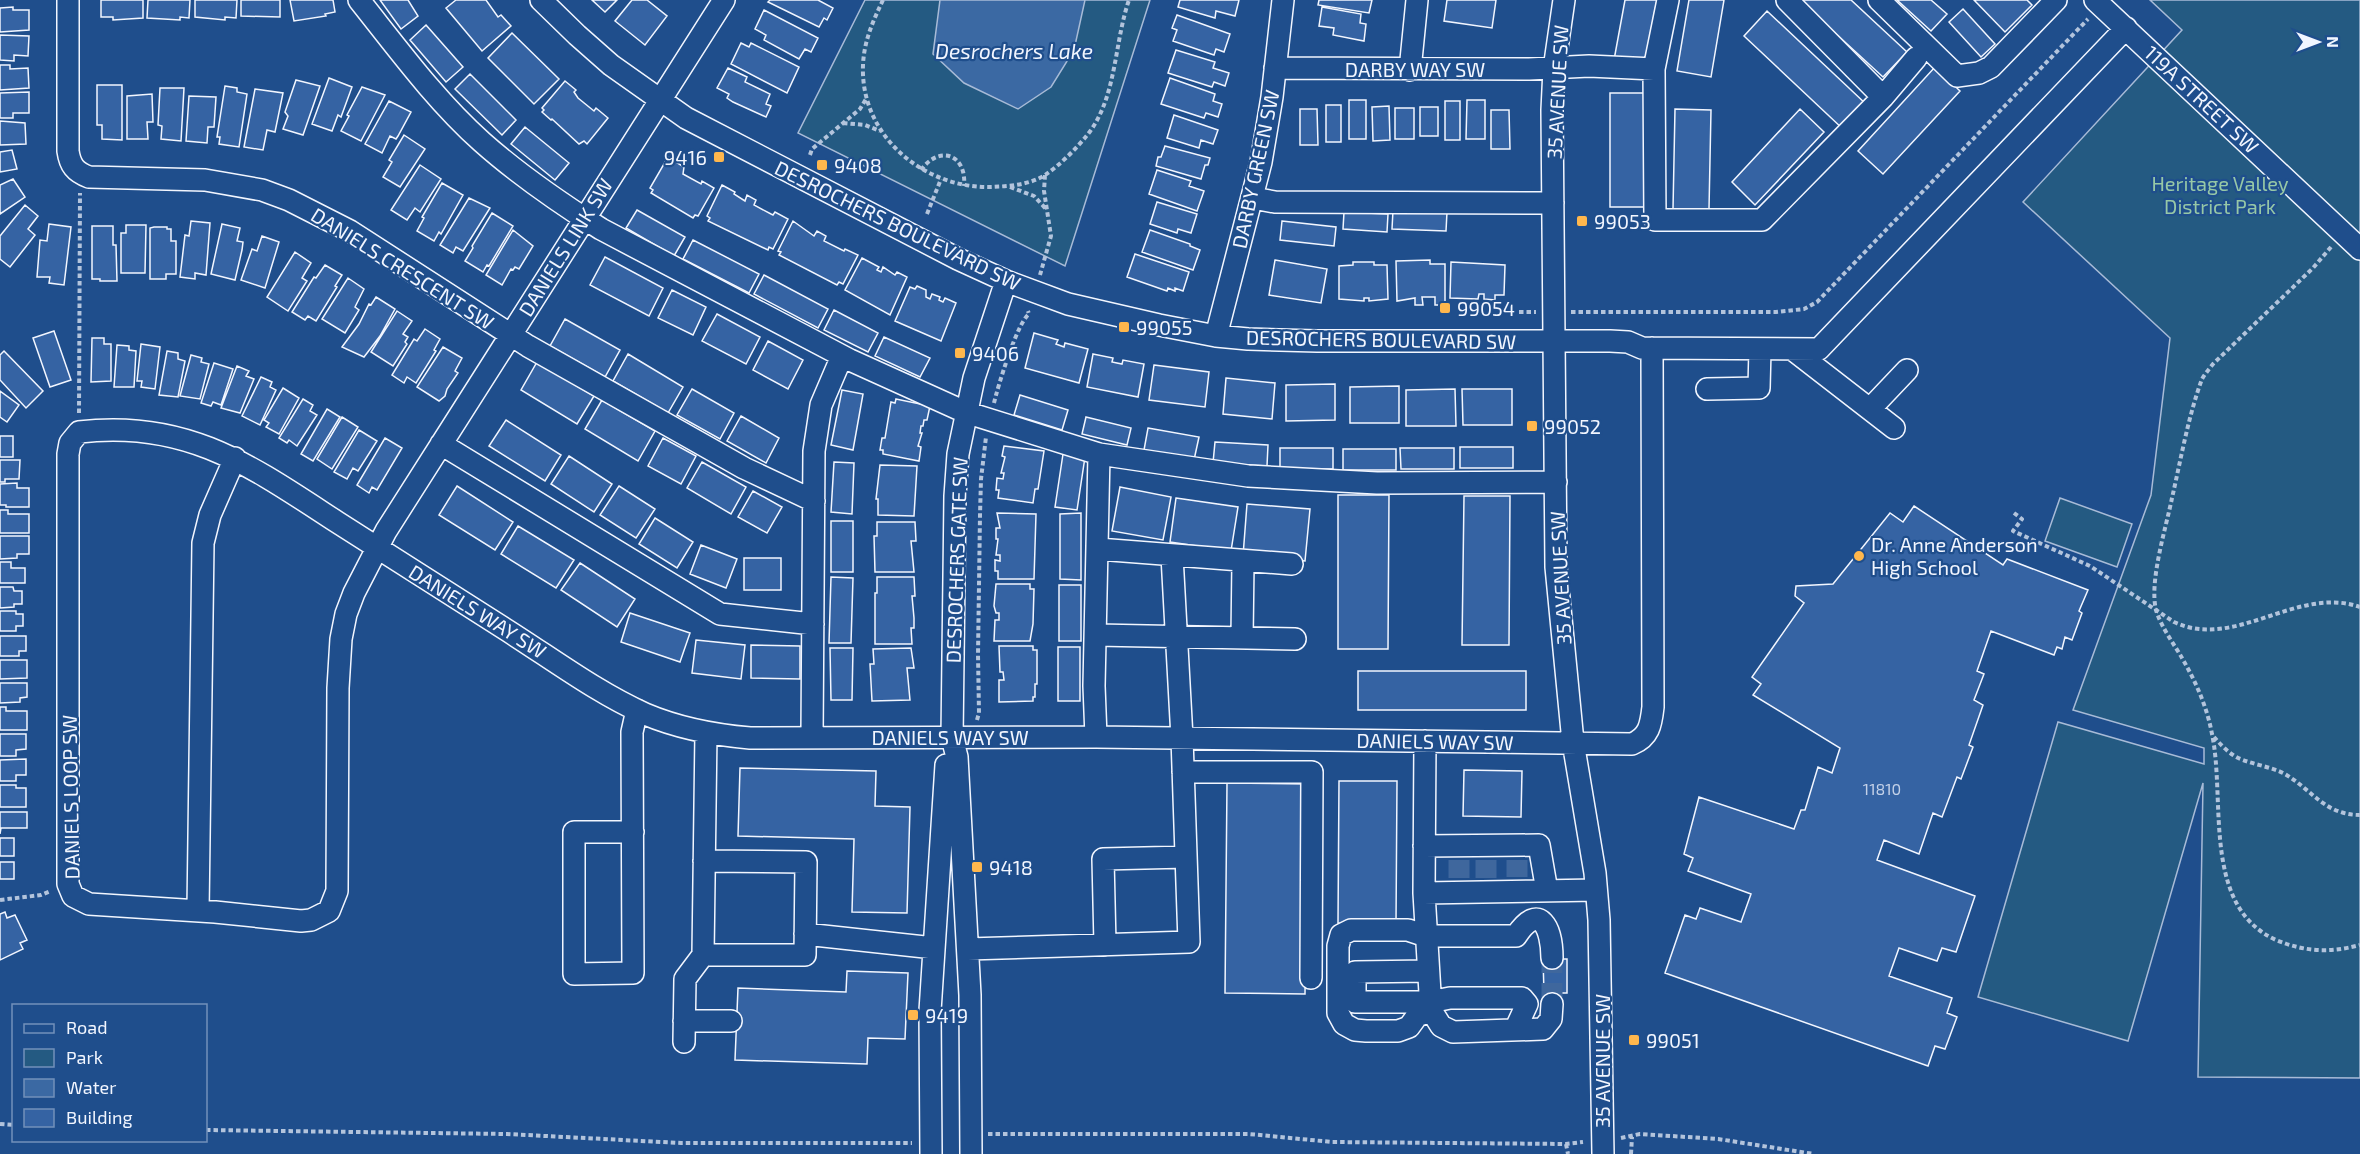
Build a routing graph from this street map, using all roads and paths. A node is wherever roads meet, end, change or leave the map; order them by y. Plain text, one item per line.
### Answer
1 (68, 0) edge
2 (359, 0) edge
3 (541, 0) edge
4 (724, 0) edge
5 (883, 0) edge
6 (1130, 0) edge
7 (1283, 0) edge
8 (1417, 0) edge
9 (1564, 0) edge
10 (1668, 0) edge
11 (1786, 0) edge
12 (1879, 0) edge
13 (2056, 0) edge
14 (2098, 3) edge
15 (2126, 28) junction
16 (1916, 58) dead end
17 (1275, 68) junction
18 (1554, 69) junction
19 (1654, 69) junction
20 (1410, 70) junction
21 (1883, 97) junction
22 (866, 98) junction
23 (659, 100) junction
24 (843, 123) junction
25 (880, 132) junction
26 (810, 155) dead end
27 (921, 170) junction
28 (81, 174) junction
29 (1045, 175) junction
30 (941, 179) junction
31 (964, 186) junction
32 (1006, 186) junction
33 (1252, 198) junction
34 (1553, 203) junction
35 (1047, 211) junction
36 (927, 214) dead end
37 (584, 218) junction
38 (2343, 233) junction
39 (2360, 249) edge
40 (1039, 278) dead end
41 (1006, 281) junction
42 (1028, 310) dead end
43 (1577, 312) dead end
44 (510, 334) junction
45 (1216, 336) junction
46 (1554, 341) junction
47 (1652, 348) junction
48 (1760, 349) junction
49 (1792, 349) junction
50 (842, 356) junction
51 (1907, 370) dead end
52 (1707, 389) dead end
53 (1870, 409) junction
54 (965, 412) junction
55 (990, 420) junction
56 (1894, 428) dead end
57 (79, 432) junction
58 (441, 444) junction
59 (1099, 454) junction
60 (235, 458) junction
61 (1556, 482) junction
62 (814, 501) junction
63 (2014, 513) dead end
64 (376, 547) junction
65 (1098, 549) junction
66 (1172, 556) junction
67 (1243, 562) junction
68 (1292, 564) dead end
69 (2360, 607) edge
70 (2156, 610) junction
71 (813, 624) junction
72 (1097, 635) junction
73 (1176, 637) junction
74 (1242, 638) junction
75 (1295, 639) dead end
76 (637, 710) junction
77 (978, 718) dead end
78 (706, 732) junction
79 (2212, 736) junction
80 (812, 737) junction
81 (1096, 737) junction
82 (952, 738) junction
83 (1182, 738) junction
84 (1425, 741) junction
85 (1573, 742) junction
86 (1183, 772) junction
87 (2360, 815) edge
88 (633, 832) junction
89 (1425, 846) junction
90 (1186, 857) junction
91 (704, 861) junction
92 (1517, 868) junction
93 (1459, 869) junction
94 (1486, 869) junction
95 (68, 884) junction
96 (1596, 890) junction
97 (1547, 891) junction
98 (1424, 893) junction
99 (0, 900) edge
100 (198, 911) junction
101 (805, 934) junction
102 (1426, 936) junction
103 (1105, 945) junction
104 (2360, 945) edge
105 (934, 948) junction
106 (968, 949) junction
107 (703, 955) junction
108 (1552, 958) tunnel mouth
109 (1428, 971) junction
110 (1311, 978) dead end
111 (1552, 1004) tunnel mouth
112 (1430, 1006) junction
113 (684, 1021) junction
114 (731, 1021) dead end
115 (1515, 1030) junction
116 (684, 1042) dead end
117 (207, 1130) edge
118 (991, 1134) dead end
119 (909, 1143) dead end
120 (931, 1154) edge
121 (971, 1154) edge
122 (1568, 1154) edge
123 (1603, 1154) edge
124 (1631, 1154) edge
125 (1814, 1154) edge

1 - 28 street
2 - 37 street
3 - 23 street, DESROCHERS BOULEVARD SW
4 - 23 street, DANIELS LINK SW
5 - 22 path
6 - 29 path
7 - 17 street, DARBY GREEN SW
8 - 20 street
9 - 18 street, 35 AVENUE SW
10 - 19 street
11 - 21 street
12 - 13 street
14 - 15 street, 119A STREET SW
14 - 43 path
15 - 38 street, 119A STREET SW
15 - 49 street, DESROCHERS BOULEVARD SW
16 - 21 street
17 - 20 street, DARBY WAY SW
17 - 33 street, DARBY GREEN SW
18 - 19 street, DARBY WAY SW
18 - 20 street, DARBY WAY SW
18 - 34 street, 35 AVENUE SW
19 - 21 street
22 - 24 path
22 - 25 path
23 - 37 street, DANIELS LINK SW
23 - 41 street, DESROCHERS BOULEVARD SW
24 - 25 path
24 - 26 path
25 - 27 path
27 - 30 path
27 - 31 path
28 - 44 street, DANIELS CRESCENT SW
28 - 57 path
29 - 32 path
29 - 35 path
30 - 31 path
30 - 36 path
31 - 32 path
32 - 35 path
33 - 34 street
33 - 45 street, DARBY GREEN SW
34 - 46 street, 35 AVENUE SW
35 - 40 path
37 - 44 street, DANIELS LINK SW
37 - 50 street
38 - 39 street, 119A STREET SW
38 - 70 path
41 - 45 street, DESROCHERS BOULEVARD SW
41 - 54 street, DESROCHERS GATE SW
42 - 55 path
44 - 58 street, DANIELS LINK SW
44 - 62 street, DANIELS CRESCENT SW
45 - 46 street, DESROCHERS BOULEVARD SW
46 - 47 street, DESROCHERS BOULEVARD SW
46 - 61 street, 35 AVENUE SW
47 - 48 street, DESROCHERS BOULEVARD SW
47 - 85 street, DANIELS WAY SW
48 - 49 street, DESROCHERS BOULEVARD SW
48 - 52 street
49 - 53 street
50 - 54 street
50 - 62 street
51 - 53 street
53 - 56 street
54 - 55 street
54 - 82 street, DESROCHERS GATE SW
55 - 59 street
55 - 77 path
57 - 60 street
57 - 95 street, DANIELS LOOP SW
58 - 64 street, DANIELS LINK SW
58 - 71 street
59 - 61 street
59 - 65 street
60 - 64 street
60 - 100 street
61 - 85 street, 35 AVENUE SW
62 - 71 street
63 - 70 path
64 - 76 street, DANIELS WAY SW
64 - 100 street, DANIELS LOOP SW
65 - 66 street
65 - 72 street
66 - 67 street
66 - 73 street
67 - 68 street
67 - 74 street
69 - 70 path
70 - 79 path
71 - 80 street
72 - 73 street
72 - 81 street
73 - 74 street
73 - 83 street
74 - 75 street
76 - 78 street, DANIELS WAY SW
76 - 88 street
78 - 80 street, DANIELS WAY SW
78 - 91 street
79 - 87 path
79 - 104 path
80 - 82 street, DANIELS WAY SW
81 - 82 street, DANIELS WAY SW
81 - 83 street, DANIELS WAY SW
82 - 105 street, DESROCHERS GATE SW
82 - 106 street, DESROCHERS GATE SW
83 - 84 street, DANIELS WAY SW
83 - 86 street
84 - 85 street, DANIELS WAY SW
84 - 89 street
85 - 96 street, 35 AVENUE SW
86 - 90 street
86 - 110 street
88 - 88 street
89 - 93 street
89 - 98 street
90 - 103 street
90 - 103 street
91 - 101 street
91 - 107 street
92 - 94 street
92 - 94 street
92 - 97 street
92 - 97 street
93 - 94 street
93 - 94 street
93 - 98 street
95 - 99 path
95 - 100 street, DANIELS LOOP SW
96 - 97 street
96 - 123 street, 35 AVENUE SW
98 - 102 street
101 - 105 street
101 - 107 street
102 - 108 street
102 - 109 street
102 - 112 street
103 - 106 street
105 - 120 street, DESROCHERS GATE SW
106 - 121 street, DESROCHERS GATE SW
107 - 113 street
109 - 112 street
109 - 112 street
111 - 115 street
112 - 115 street
112 - 115 street
113 - 114 street
113 - 116 street
117 - 119 path
118 - 122 path
124 - 125 path

